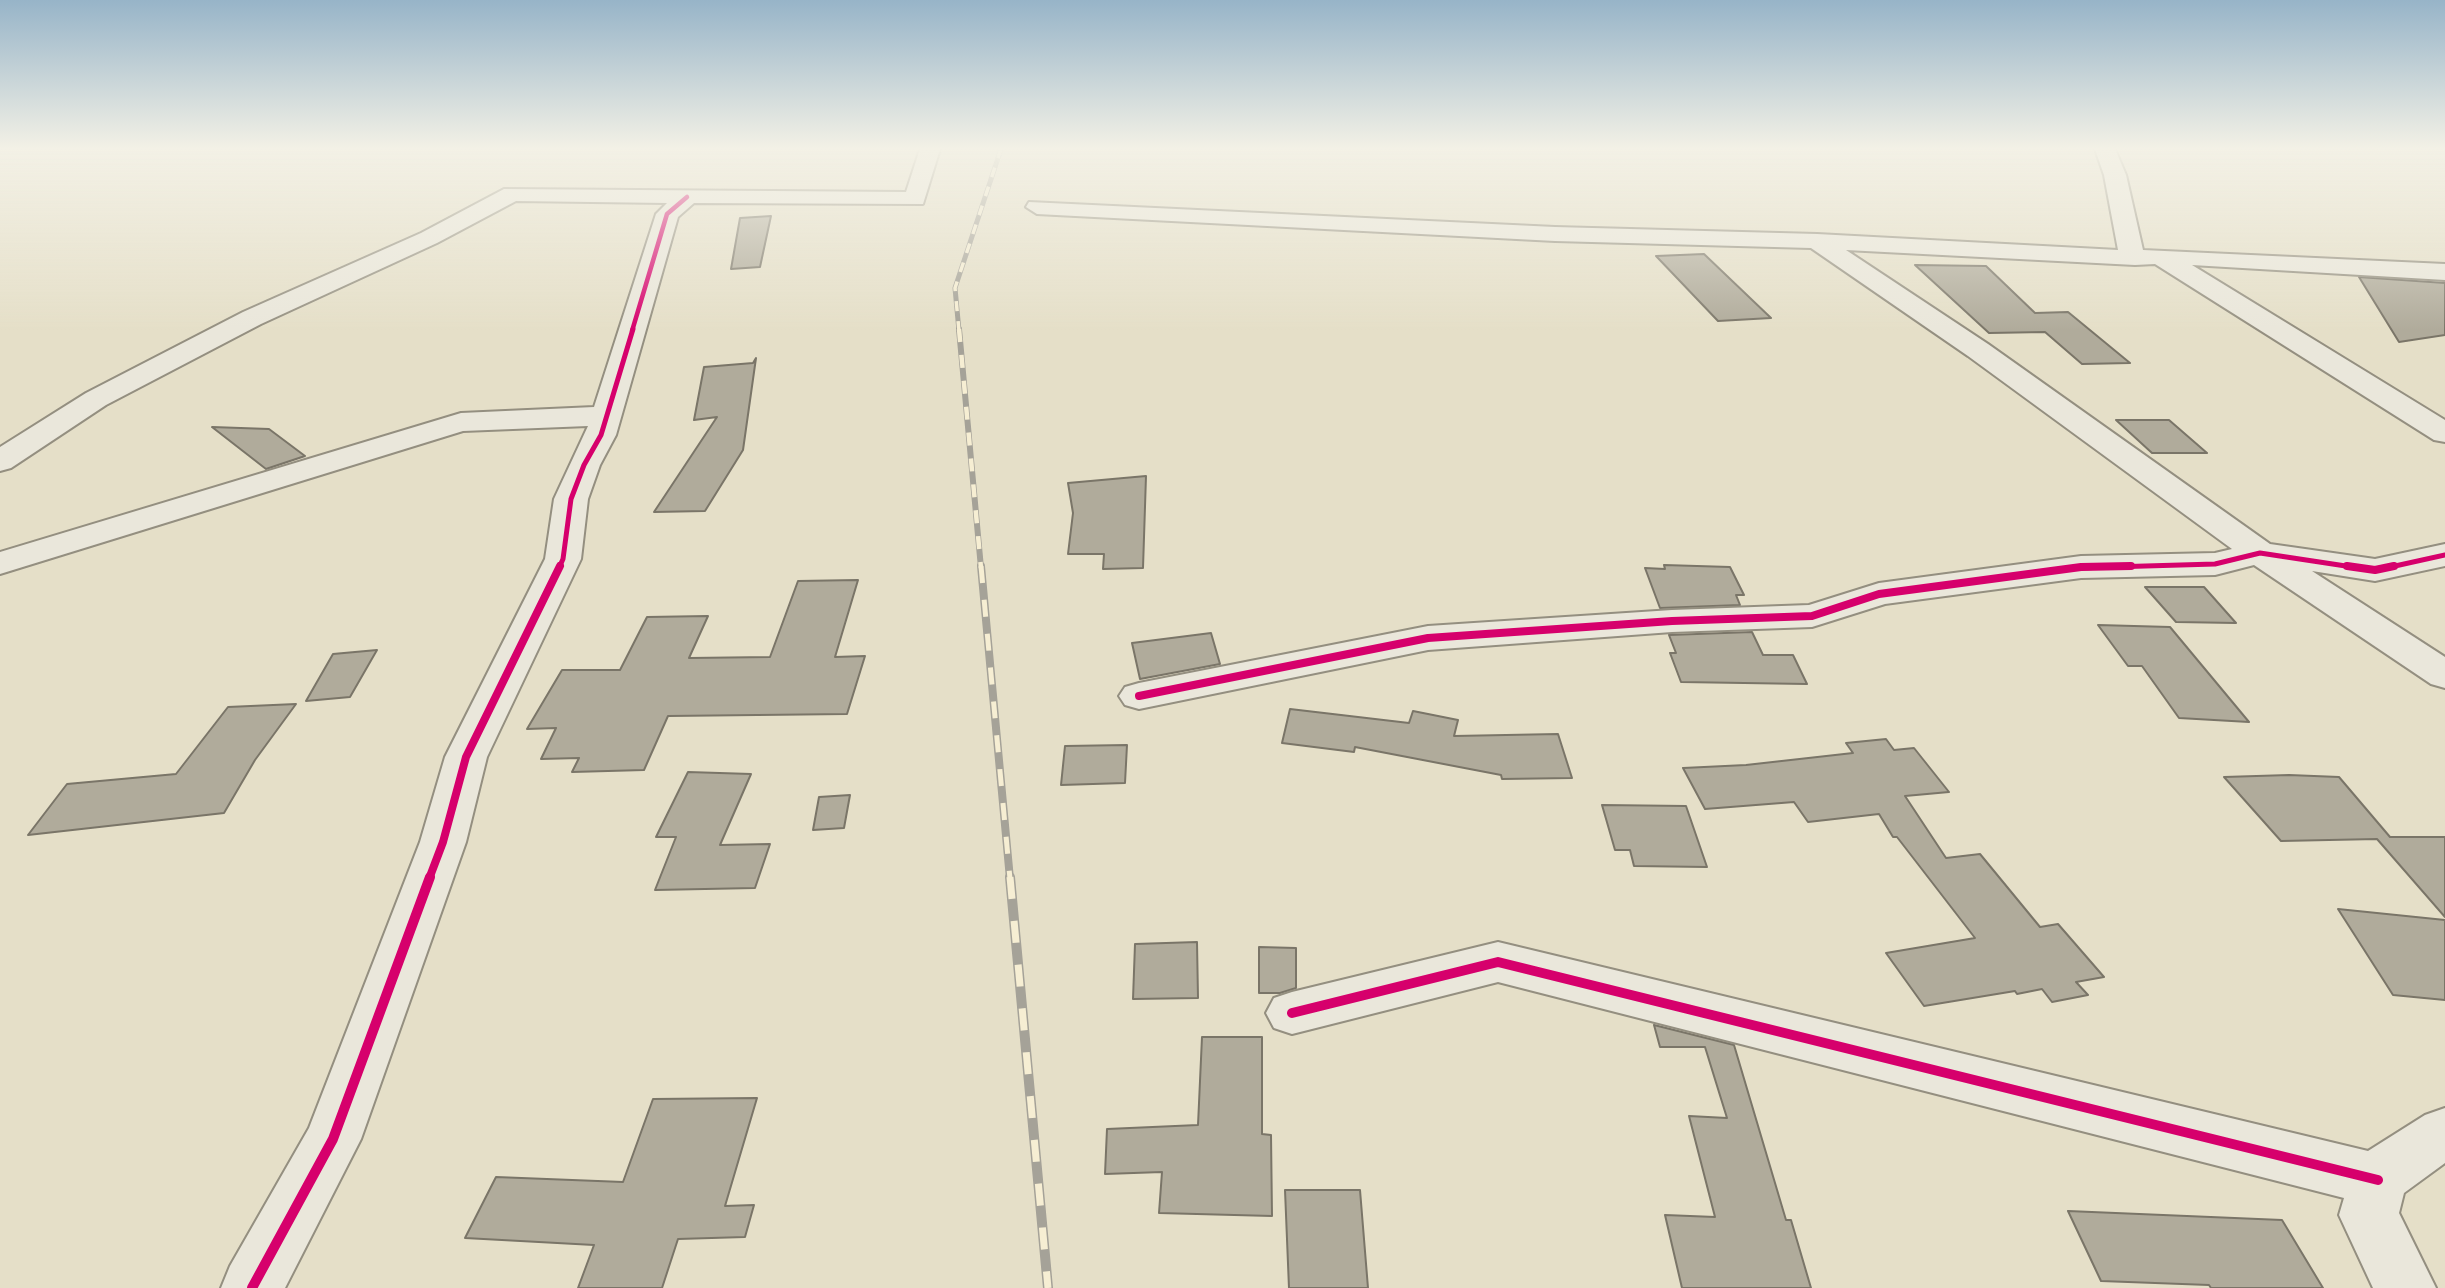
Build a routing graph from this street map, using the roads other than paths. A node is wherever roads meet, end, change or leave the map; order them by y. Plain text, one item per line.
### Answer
1 (484, 209) edge
2 (673, 209) edge
3 (1077, 209) edge
4 (2122, 209) edge
5 (1817, 241) junction
6 (2147, 257) junction
7 (2445, 272) edge
8 (607, 416) junction
9 (2445, 433) edge
10 (0, 461) edge
11 (2260, 553) junction
12 (2445, 555) edge
13 (0, 563) edge
14 (2445, 675) edge
15 (1139, 696) dead end
16 (1292, 1013) dead end
17 (2445, 1133) edge
18 (2378, 1180) junction
19 (253, 1288) edge
20 (2405, 1288) edge

1 - 10 street
2 - 8 street
3 - 5 street
4 - 6 street
5 - 6 street
5 - 11 street
6 - 7 street
6 - 9 street
8 - 13 street
8 - 19 street
11 - 12 street
11 - 14 street
11 - 15 street
16 - 18 street
17 - 18 street
18 - 20 street

